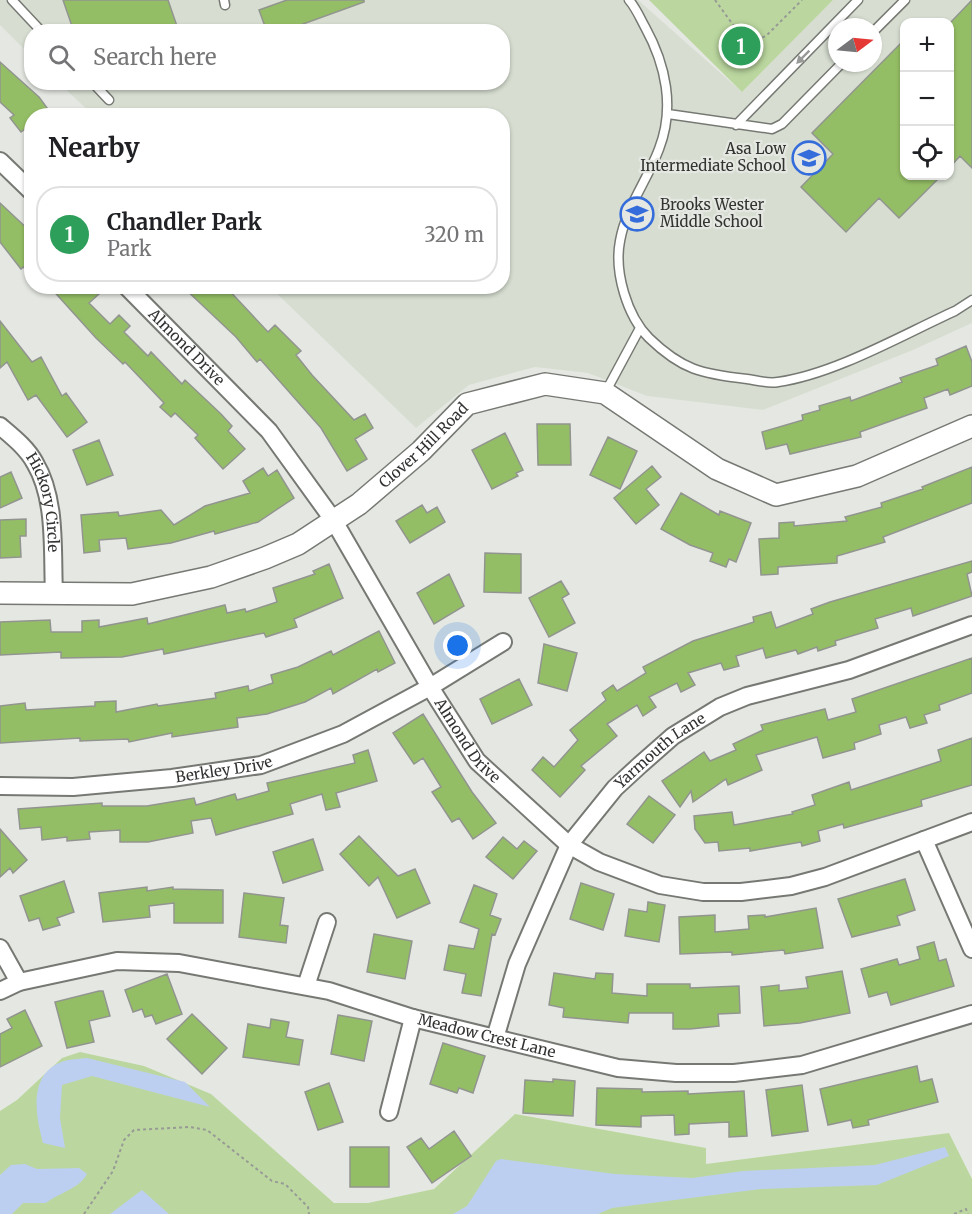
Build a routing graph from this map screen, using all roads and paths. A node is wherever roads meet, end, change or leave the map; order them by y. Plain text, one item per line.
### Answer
1 (12, 0) edge
2 (629, 0) edge
3 (715, 0) edge
4 (802, 0) edge
5 (858, 0) edge
6 (905, 0) edge
7 (882, 23) edge
8 (34, 24) edge
9 (833, 72) edge
10 (100, 90) edge
11 (109, 100) dead end
12 (668, 114) junction
13 (736, 125) junction
14 (0, 161) edge
15 (24, 184) edge
16 (134, 294) edge
17 (972, 300) edge
18 (640, 328) junction
19 (605, 393) junction
20 (0, 426) edge
21 (972, 426) edge
22 (334, 521) junction
23 (0, 592) edge
24 (54, 593) junction
25 (972, 625) edge
26 (502, 642) dead end
27 (430, 687) junction
28 (0, 786) edge
29 (972, 822) edge
30 (924, 840) junction
31 (570, 845) junction
32 (327, 922) dead end
33 (0, 948) edge
34 (972, 949) edge
35 (19, 982) junction
36 (306, 986) junction
37 (0, 991) edge
38 (972, 1014) edge
39 (413, 1018) junction
40 (495, 1038) junction
41 (389, 1112) dead end
42 (84, 1214) edge
43 (309, 1214) edge
44 (954, 1214) edge
45 (968, 1214) edge

1 - 8 lane
2 - 12 lane
3 - 4 path
5 -> 13 lane
6 - 7 lane
9 - 13 lane
10 - 11 lane
12 - 13 lane
12 - 18 lane
14 - 15 street
16 - 22 street, Almond Drive
17 - 18 lane
18 - 19 lane
19 - 21 street, Clover Hill Road
19 - 22 street, Clover Hill Road
20 - 24 street, Hickory Circle
22 - 24 street, Clover Hill Road
22 - 27 street, Almond Drive
23 - 24 street, Clover Hill Road
25 - 31 street, Yarmouth Lane
26 - 27 street, Berkley Drive
27 - 28 street, Berkley Drive
27 - 31 street, Almond Drive
29 - 30 street, Almond Drive
30 - 31 street, Almond Drive
30 - 34 street
31 - 40 street, Yarmouth Lane
32 - 36 street
33 - 35 street
35 - 36 street, Meadow Crest Lane
35 - 37 street, Meadow Crest Lane
36 - 39 street, Meadow Crest Lane
38 - 40 street, Meadow Crest Lane
39 - 40 street, Meadow Crest Lane
39 - 41 street
42 - 43 path
44 - 45 path

